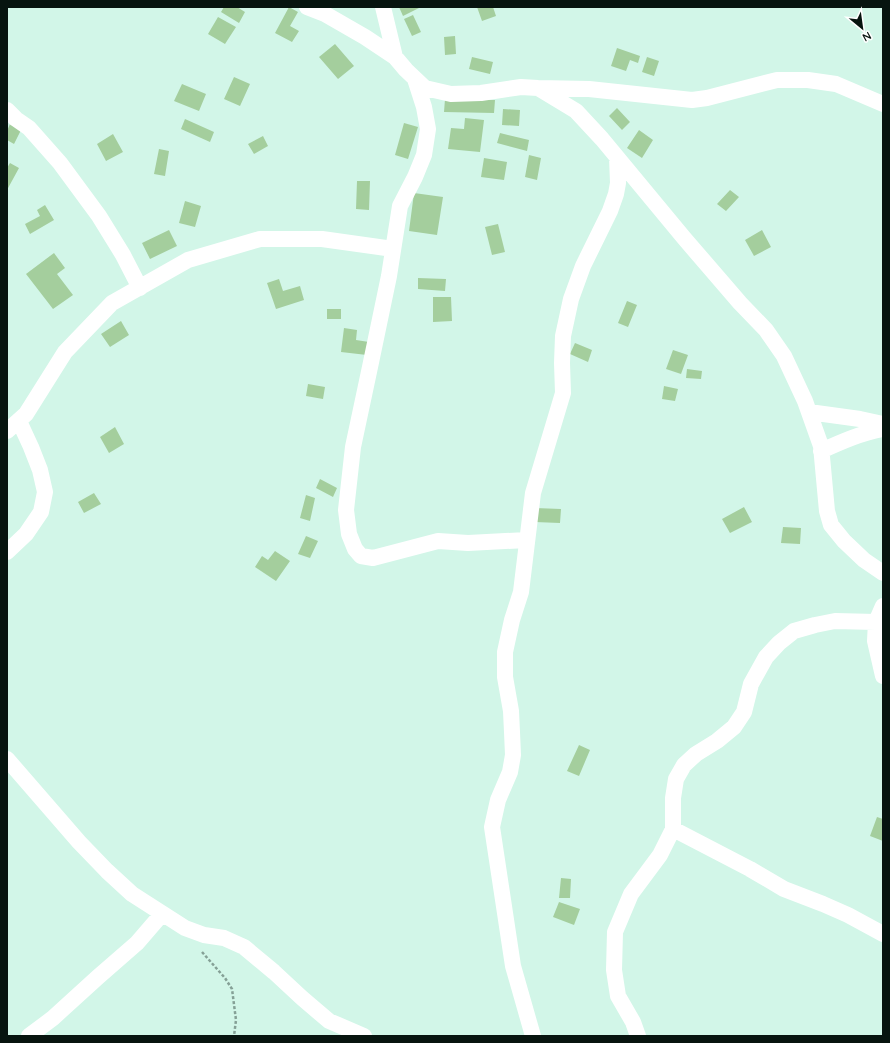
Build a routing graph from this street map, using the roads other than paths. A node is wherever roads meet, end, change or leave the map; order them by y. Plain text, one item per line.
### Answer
1 (307, 7) edge
2 (383, 7) edge
3 (324, 11) edge
4 (395, 57) junction
5 (415, 79) junction
6 (538, 88) junction
7 (883, 104) edge
8 (7, 110) edge
9 (617, 157) junction
10 (393, 249) junction
11 (140, 288) junction
12 (809, 412) junction
13 (883, 424) edge
14 (13, 426) edge
15 (883, 429) edge
16 (821, 451) junction
17 (527, 540) junction
18 (7, 552) edge
19 (883, 573) edge
20 (883, 606) edge
21 (876, 622) junction
22 (883, 676) edge
23 (7, 759) edge
24 (673, 829) junction
25 (162, 914) junction
26 (883, 934) edge
27 (29, 1036) edge
28 (364, 1036) edge
29 (533, 1036) edge
30 (638, 1036) edge

1 - 3 street
2 - 4 street
3 - 4 street
4 - 5 street
5 - 6 street
5 - 10 street
6 - 7 street
6 - 9 street
8 - 11 street
9 - 12 street
9 - 17 street
10 - 11 street
10 - 17 street
11 - 14 street
12 - 13 street
12 - 16 street
14 - 18 street
15 - 16 street
16 - 19 street
17 - 29 street
20 - 21 street
21 - 22 street
21 - 24 street
23 - 25 street
24 - 26 street
24 - 30 street
25 - 27 street
25 - 28 street

